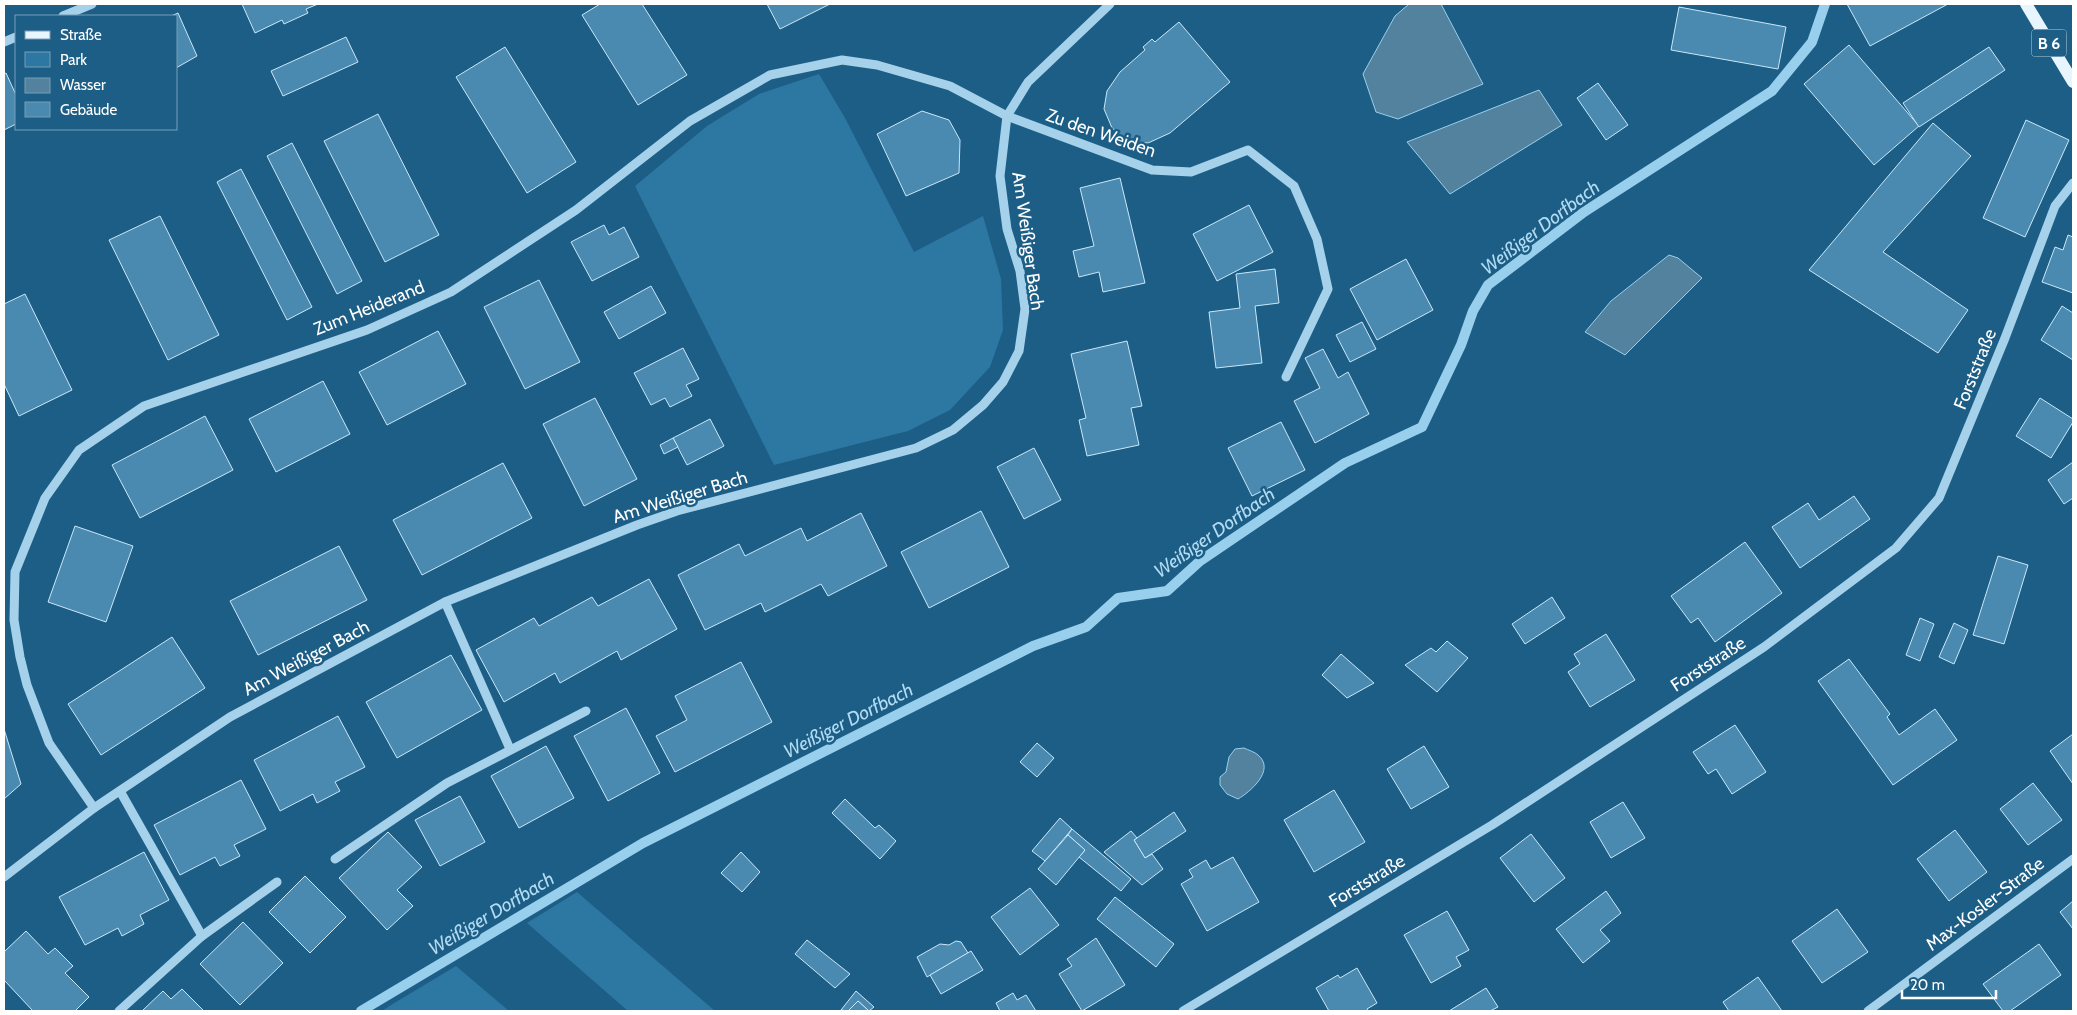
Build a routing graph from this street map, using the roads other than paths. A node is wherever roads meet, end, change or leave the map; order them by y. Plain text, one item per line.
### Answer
1 (92, 4) edge
2 (1110, 4) edge
3 (2026, 4) edge
4 (65, 15) edge
5 (2073, 82) edge
6 (1007, 116) junction
7 (2073, 183) edge
8 (1286, 377) dead end
9 (445, 602) junction
10 (586, 711) dead end
11 (510, 749) junction
12 (120, 791) junction
13 (94, 808) junction
14 (2073, 858) edge
15 (335, 859) dead end
16 (4, 877) edge
17 (277, 882) dead end
18 (202, 936) junction
19 (119, 1011) edge
20 (1183, 1011) edge
21 (1868, 1011) edge

1 - 4 street
2 - 6 street, Am Weißiger Bach
3 - 5 main road, B 6
6 - 8 street, Zu den Weiden
6 - 9 street, Am Weißiger Bach
6 - 13 street, Zum Heiderand
7 - 20 street, Forststraße
9 - 11 street
9 - 12 street, Am Weißiger Bach
10 - 11 street
11 - 15 street
12 - 13 street, Am Weißiger Bach
12 - 18 street
13 - 16 street, Am Weißiger Bach
14 - 21 street, Max-Kosler-Straße
17 - 18 street
18 - 19 street

